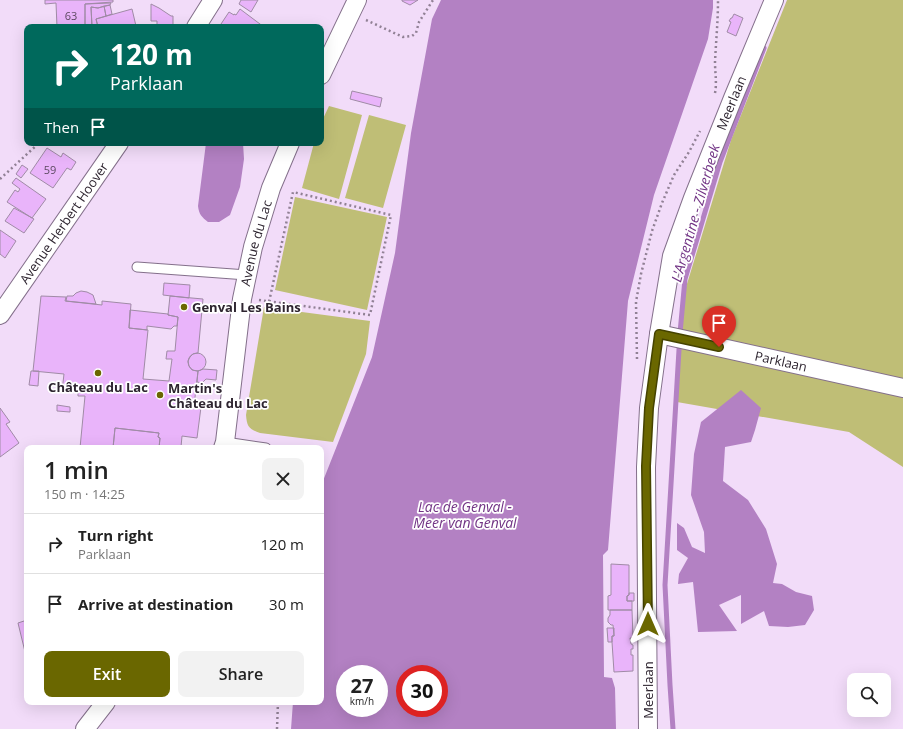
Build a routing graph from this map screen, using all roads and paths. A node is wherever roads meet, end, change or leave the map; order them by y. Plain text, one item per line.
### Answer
1 (213, 0) edge
2 (433, 0) edge
3 (774, 0) edge
4 (354, 7) edge
5 (198, 24) edge
6 (324, 70) edge
7 (37, 146) edge
8 (117, 146) edge
9 (289, 146) edge
10 (0, 179) edge
11 (137, 267) dead end
12 (247, 275) junction
13 (242, 299) junction
14 (269, 302) junction
15 (3, 304) edge
16 (664, 334) junction
17 (903, 388) edge
18 (224, 445) edge
19 (104, 705) edge
20 (278, 705) edge
21 (85, 729) edge
22 (278, 729) edge
23 (648, 729) edge

1 - 5 street
2 - 4 path
3 - 16 street, Meerlaan
4 - 6 street
7 - 10 path
8 - 15 street, Avenue Herbert Hoover
9 - 12 street, Avenue du Lac
11 - 12 lane
12 - 13 street, Avenue du Lac
13 - 14 path
13 - 18 street, Avenue du Lac
14 - 14 path
16 - 17 street, Parklaan
16 - 23 street, Meerlaan
19 - 21 street
20 - 22 path

